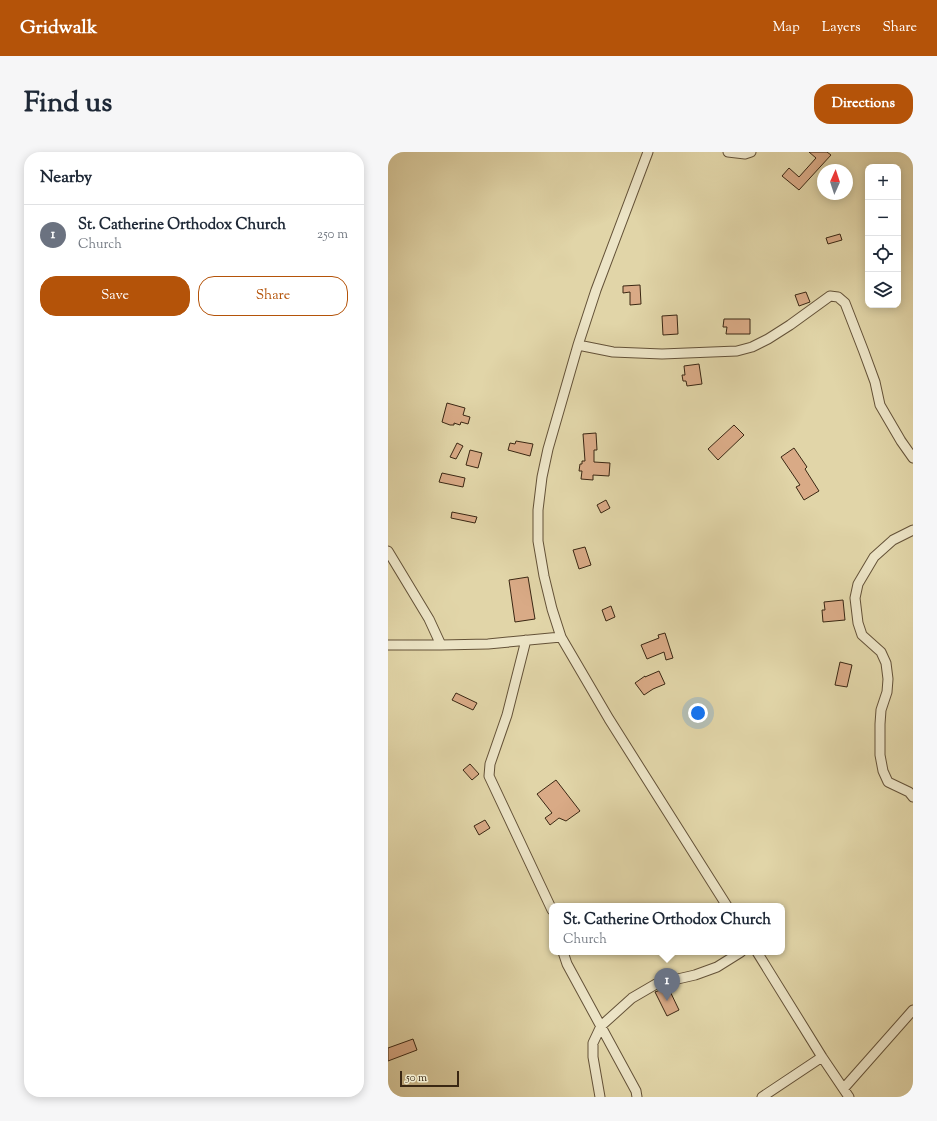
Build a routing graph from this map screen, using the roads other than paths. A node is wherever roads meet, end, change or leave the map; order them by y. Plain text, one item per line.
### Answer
1 (648, 152) edge
2 (728, 152) edge
3 (751, 152) edge
4 (578, 345) junction
5 (913, 458) edge
6 (913, 530) edge
7 (388, 551) edge
8 (561, 637) junction
9 (526, 640) junction
10 (388, 645) edge
11 (441, 646) junction
12 (913, 798) edge
13 (726, 903) edge
14 (549, 904) edge
15 (565, 955) edge
16 (737, 955) edge
17 (759, 955) edge
18 (913, 1010) edge
19 (601, 1026) junction
20 (822, 1057) junction
21 (844, 1088) junction
22 (600, 1097) edge
23 (637, 1097) edge
24 (762, 1097) edge
25 (849, 1097) edge

1 - 4 street
2 - 3 street
4 - 5 street
4 - 8 street
6 - 12 street
7 - 11 street
8 - 9 street
8 - 13 street
9 - 11 street
9 - 14 street
10 - 11 street
15 - 19 street
16 - 19 street
17 - 20 street
18 - 21 street
19 - 22 street
19 - 23 street
20 - 21 street
20 - 24 street
21 - 25 street

